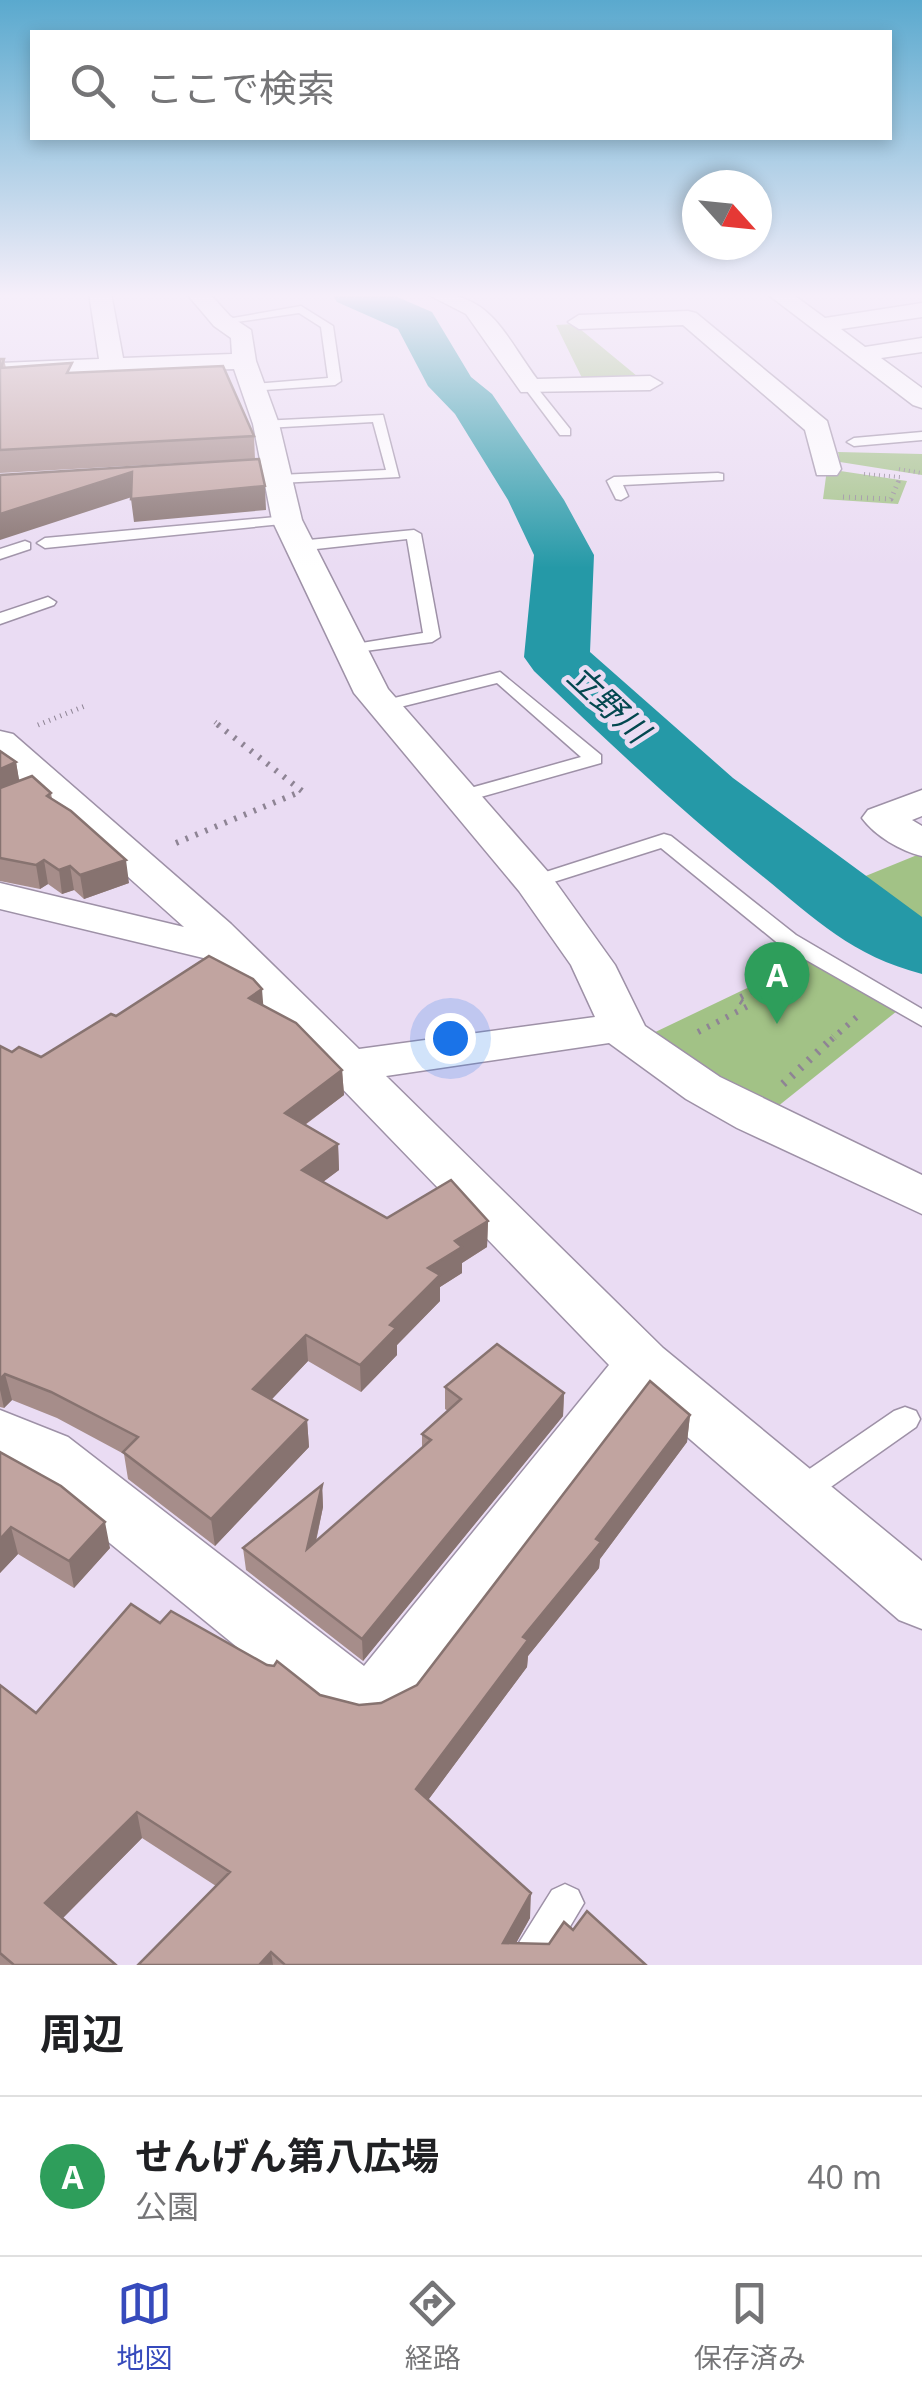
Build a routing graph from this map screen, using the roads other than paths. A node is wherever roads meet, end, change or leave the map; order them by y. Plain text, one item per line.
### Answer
1 (253, 385) edge
2 (528, 385) edge
3 (609, 385) edge
4 (768, 385) edge
5 (530, 388) junction
6 (266, 424) junction
7 (566, 432) dead end
8 (922, 436) edge
9 (854, 442) dead end
10 (603, 466) dead end
11 (826, 469) dead end
12 (270, 473) junction
13 (718, 477) dead end
14 (293, 533) junction
15 (45, 544) dead end
16 (26, 546) dead end
17 (0, 554) edge
18 (48, 602) dead end
19 (0, 619) edge
20 (348, 650) junction
21 (384, 706) junction
22 (0, 742) edge
23 (464, 796) junction
24 (922, 802) edge
25 (922, 844) edge
26 (534, 882) junction
27 (0, 896) edge
28 (236, 952) junction
29 (922, 1020) edge
30 (623, 1027) junction
31 (348, 1066) junction
32 (922, 1196) edge
33 (643, 1364) junction
34 (906, 1420) dead end
35 (0, 1434) edge
36 (794, 1496) junction
37 (922, 1600) edge
38 (565, 1902) dead end
39 (524, 1965) edge

1 - 6 street
2 - 5 street
3 - 5 street
4 - 11 street
5 - 7 lane
6 - 12 street
6 - 12 lane
8 - 9 lane
10 - 13 lane
12 - 14 street
14 - 15 lane
14 - 20 street
14 - 20 lane
16 - 17 lane
18 - 19 lane
20 - 21 street
21 - 23 street
21 - 23 lane
22 - 28 street
23 - 26 street
24 - 25 street
26 - 29 lane
26 - 30 street
27 - 28 street
28 - 31 street
30 - 31 street
30 - 32 street
31 - 33 street
33 - 35 street
33 - 36 street
34 - 36 lane
36 - 37 street
38 - 39 lane

